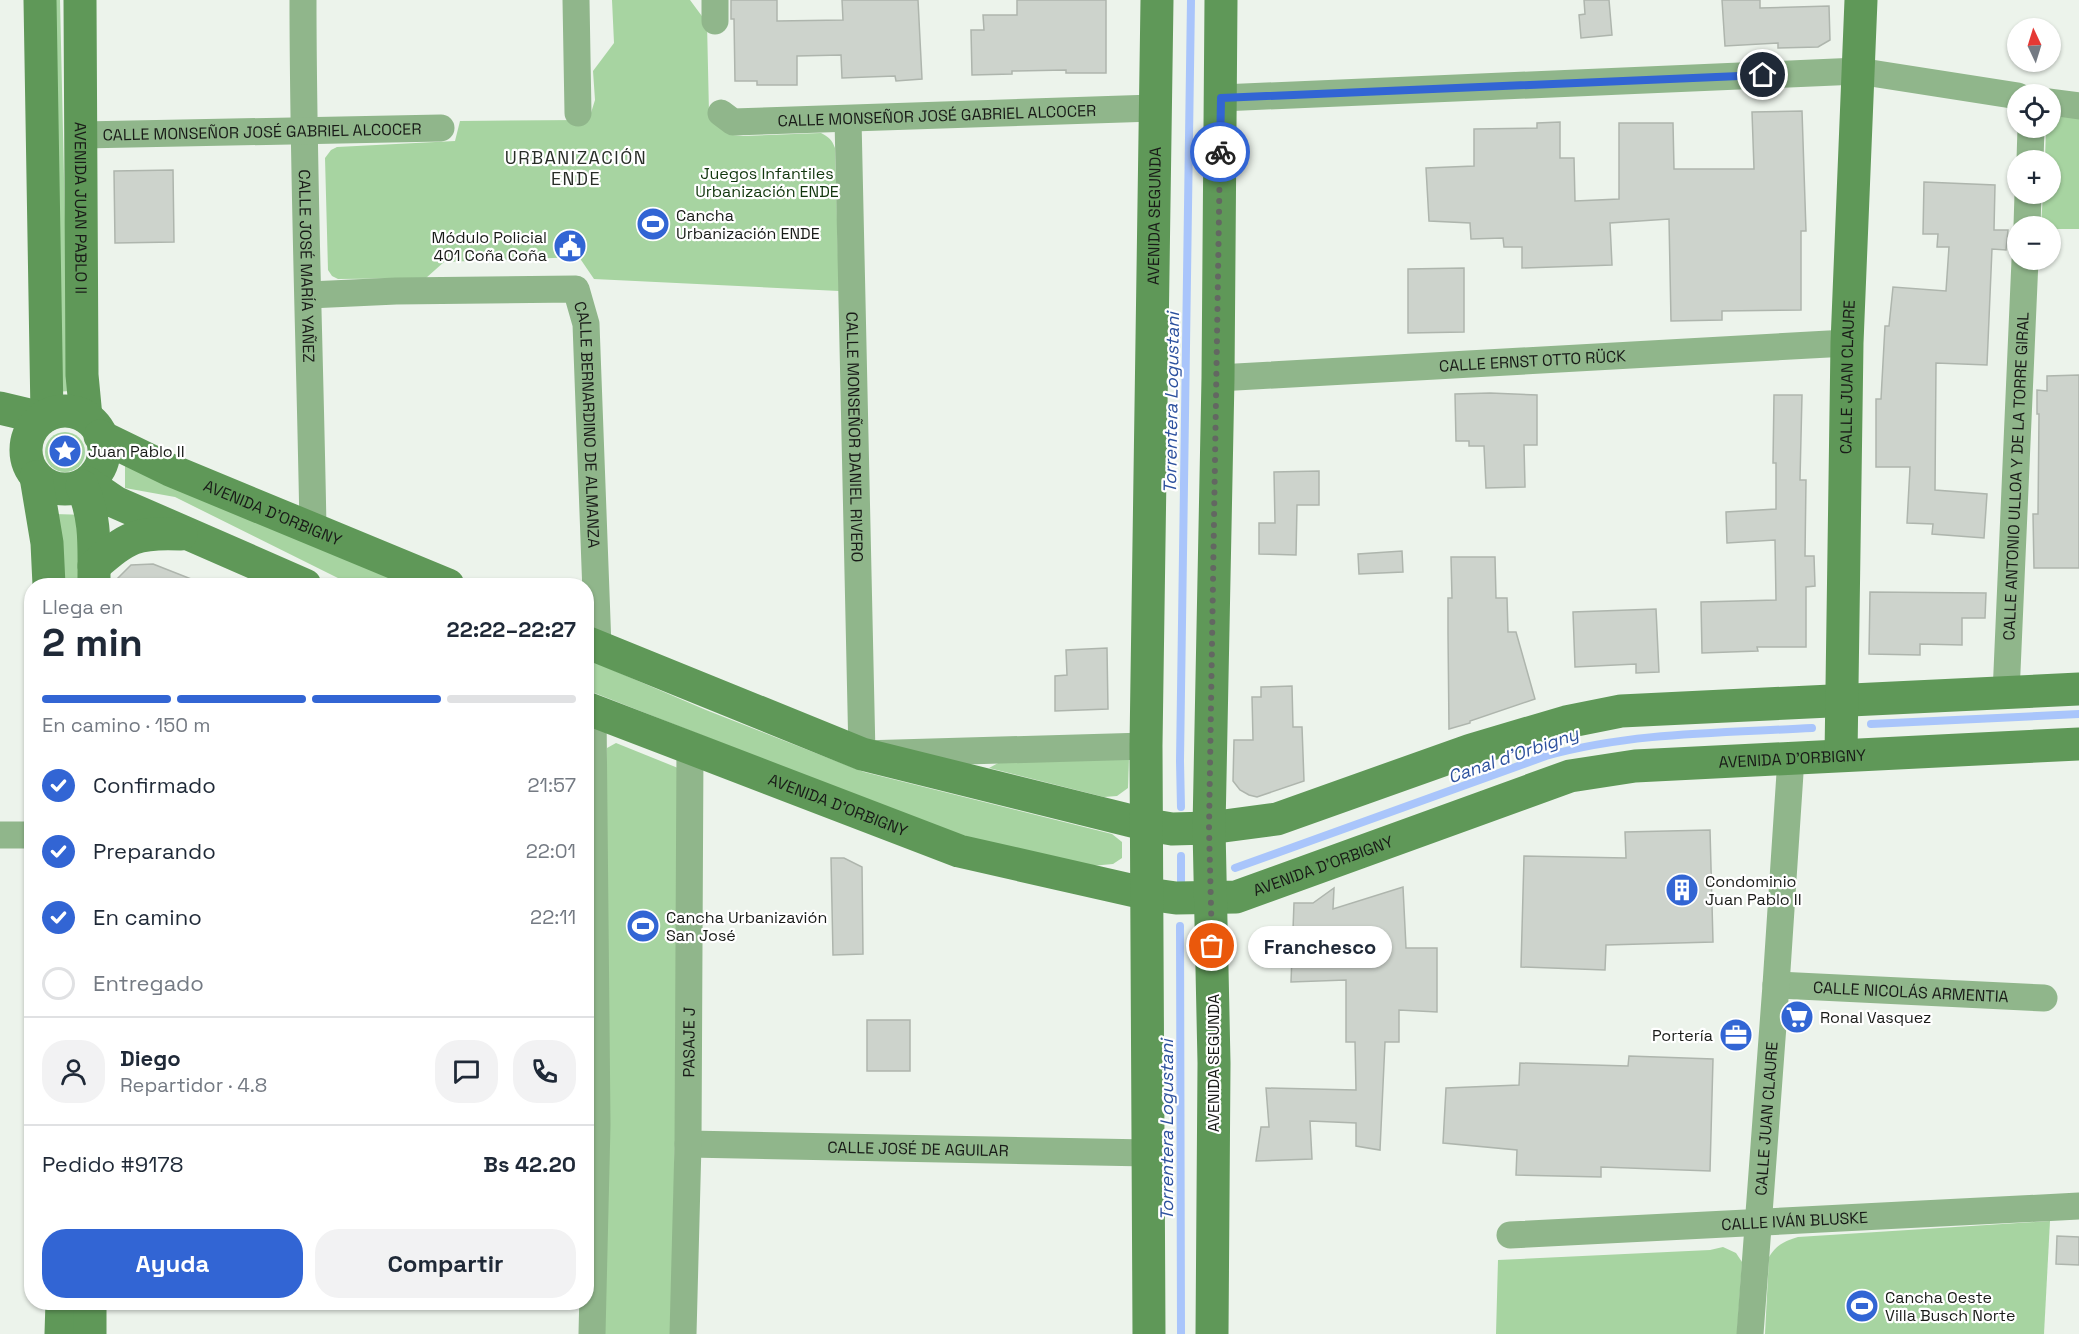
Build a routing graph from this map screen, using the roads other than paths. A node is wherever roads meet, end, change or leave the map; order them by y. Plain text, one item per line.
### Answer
1 (40, 0) edge
2 (80, 0) edge
3 (303, 0) edge
4 (576, 0) edge
5 (1157, 0) edge
6 (1221, 0) edge
7 (1861, 0) edge
8 (1858, 71) junction
9 (2007, 94) edge
10 (1221, 98) junction
11 (2061, 104) edge
12 (2079, 106) edge
13 (1155, 108) junction
14 (578, 113) dead end
15 (722, 113) dead end
16 (848, 119) junction
17 (441, 128) dead end
18 (303, 131) junction
19 (82, 135) junction
20 (2025, 270) edge
21 (309, 295) junction
22 (1848, 343) junction
23 (1218, 378) junction
24 (0, 408) edge
25 (44, 417) junction
26 (93, 427) junction
27 (0, 456) edge
28 (33, 473) junction
29 (84, 484) junction
30 (313, 530) junction
31 (189, 535) junction
32 (94, 576) edge
33 (49, 578) edge
34 (289, 578) edge
35 (431, 578) edge
36 (591, 578) edge
37 (594, 645) edge
38 (2079, 689) edge
39 (2006, 693) junction
40 (1843, 700) junction
41 (594, 711) edge
42 (2079, 744) edge
43 (1146, 746) junction
44 (690, 748) junction
45 (862, 754) junction
46 (1841, 755) junction
47 (1791, 758) junction
48 (1148, 825) junction
49 (1209, 828) junction
50 (0, 835) edge
51 (24, 835) edge
52 (1148, 894) junction
53 (1212, 899) junction
54 (1776, 985) junction
55 (2044, 998) dead end
56 (688, 1144) junction
57 (1149, 1153) junction
58 (2079, 1206) edge
59 (1758, 1222) junction
60 (1510, 1235) dead end
61 (62, 1310) edge
62 (90, 1310) edge
63 (592, 1310) edge
64 (61, 1334) edge
65 (90, 1334) edge
66 (592, 1334) edge
67 (683, 1334) edge
68 (1149, 1334) edge
69 (1212, 1334) edge
70 (1750, 1334) edge

1 - 25 main road
2 - 19 main road, AVENIDA JUAN PABLO II
3 - 18 street, CALLE JOSÉ MARÍA YAÑEZ
4 - 14 street
5 - 13 main road, AVENIDA SEGUNDA
6 - 10 main road, AVENIDA SEGUNDA
7 - 8 main road, CALLE JUAN CLAURE
8 - 9 street
8 - 10 street
8 - 22 main road, CALLE JUAN CLAURE
10 - 23 main road, AVENIDA SEGUNDA
11 - 12 street
13 - 16 street, CALLE MONSEÑOR JOSÉ GABRIEL ALCOCER
13 - 43 main road, AVENIDA SEGUNDA
15 - 16 street, CALLE MONSEÑOR JOSÉ GABRIEL ALCOCER
16 - 45 street, CALLE MONSEÑOR DANIEL RIVERO
17 - 18 street, CALLE MONSEÑOR JOSÉ GABRIEL ALCOCER
18 - 19 street, CALLE MONSEÑOR JOSÉ GABRIEL ALCOCER
18 - 21 street, CALLE JOSÉ MARÍA YAÑEZ
19 - 26 main road, AVENIDA JUAN PABLO II
20 - 39 street, CALLE ANTONIO ULLOA Y DE LA TORRE GIRAL
21 - 30 street, CALLE JOSÉ MARÍA YAÑEZ
21 - 36 street, CALLE BERNARDINO DE ALMANZA
22 - 23 street, CALLE ERNST OTTO RÜCK
22 - 40 main road, CALLE JUAN CLAURE
23 - 49 main road, AVENIDA SEGUNDA
24 - 25 main road
25 - 26 main road
25 - 28 main road
26 - 29 main road
26 - 30 main road, AVENIDA D'ORBIGNY
27 - 28 main road
28 - 29 main road
28 - 33 main road
29 - 31 main road
29 - 32 main road
30 - 35 main road, AVENIDA D'ORBIGNY
31 - 32 main road
31 - 34 main road
37 - 45 main road
38 - 39 main road
39 - 40 main road
40 - 46 main road, CALLE JUAN CLAURE
40 - 49 main road
41 - 44 main road, AVENIDA D'ORBIGNY
42 - 46 main road, AVENIDA D'ORBIGNY
43 - 45 street
43 - 48 main road, AVENIDA SEGUNDA
44 - 52 main road, AVENIDA D'ORBIGNY
44 - 56 street, PASAJE J
45 - 48 main road
46 - 47 main road, AVENIDA D'ORBIGNY
47 - 53 main road, AVENIDA D'ORBIGNY
47 - 54 street, CALLE JUAN CLAURE
48 - 49 main road
48 - 52 main road, AVENIDA SEGUNDA
49 - 53 main road, AVENIDA SEGUNDA
50 - 51 street
52 - 53 main road, AVENIDA D'ORBIGNY
52 - 57 main road, AVENIDA SEGUNDA
53 - 69 main road, AVENIDA SEGUNDA
54 - 55 street, CALLE NICOLÁS ARMENTIA
54 - 59 street, CALLE JUAN CLAURE
56 - 57 street, CALLE JOSÉ DE AGUILAR
56 - 67 street, PASAJE J
57 - 68 main road, AVENIDA SEGUNDA
58 - 59 street, CALLE IVÁN BLUSKE
59 - 60 street, CALLE IVÁN BLUSKE
59 - 70 street, CALLE JUAN CLAURE
61 - 64 main road
62 - 65 main road
63 - 66 street

